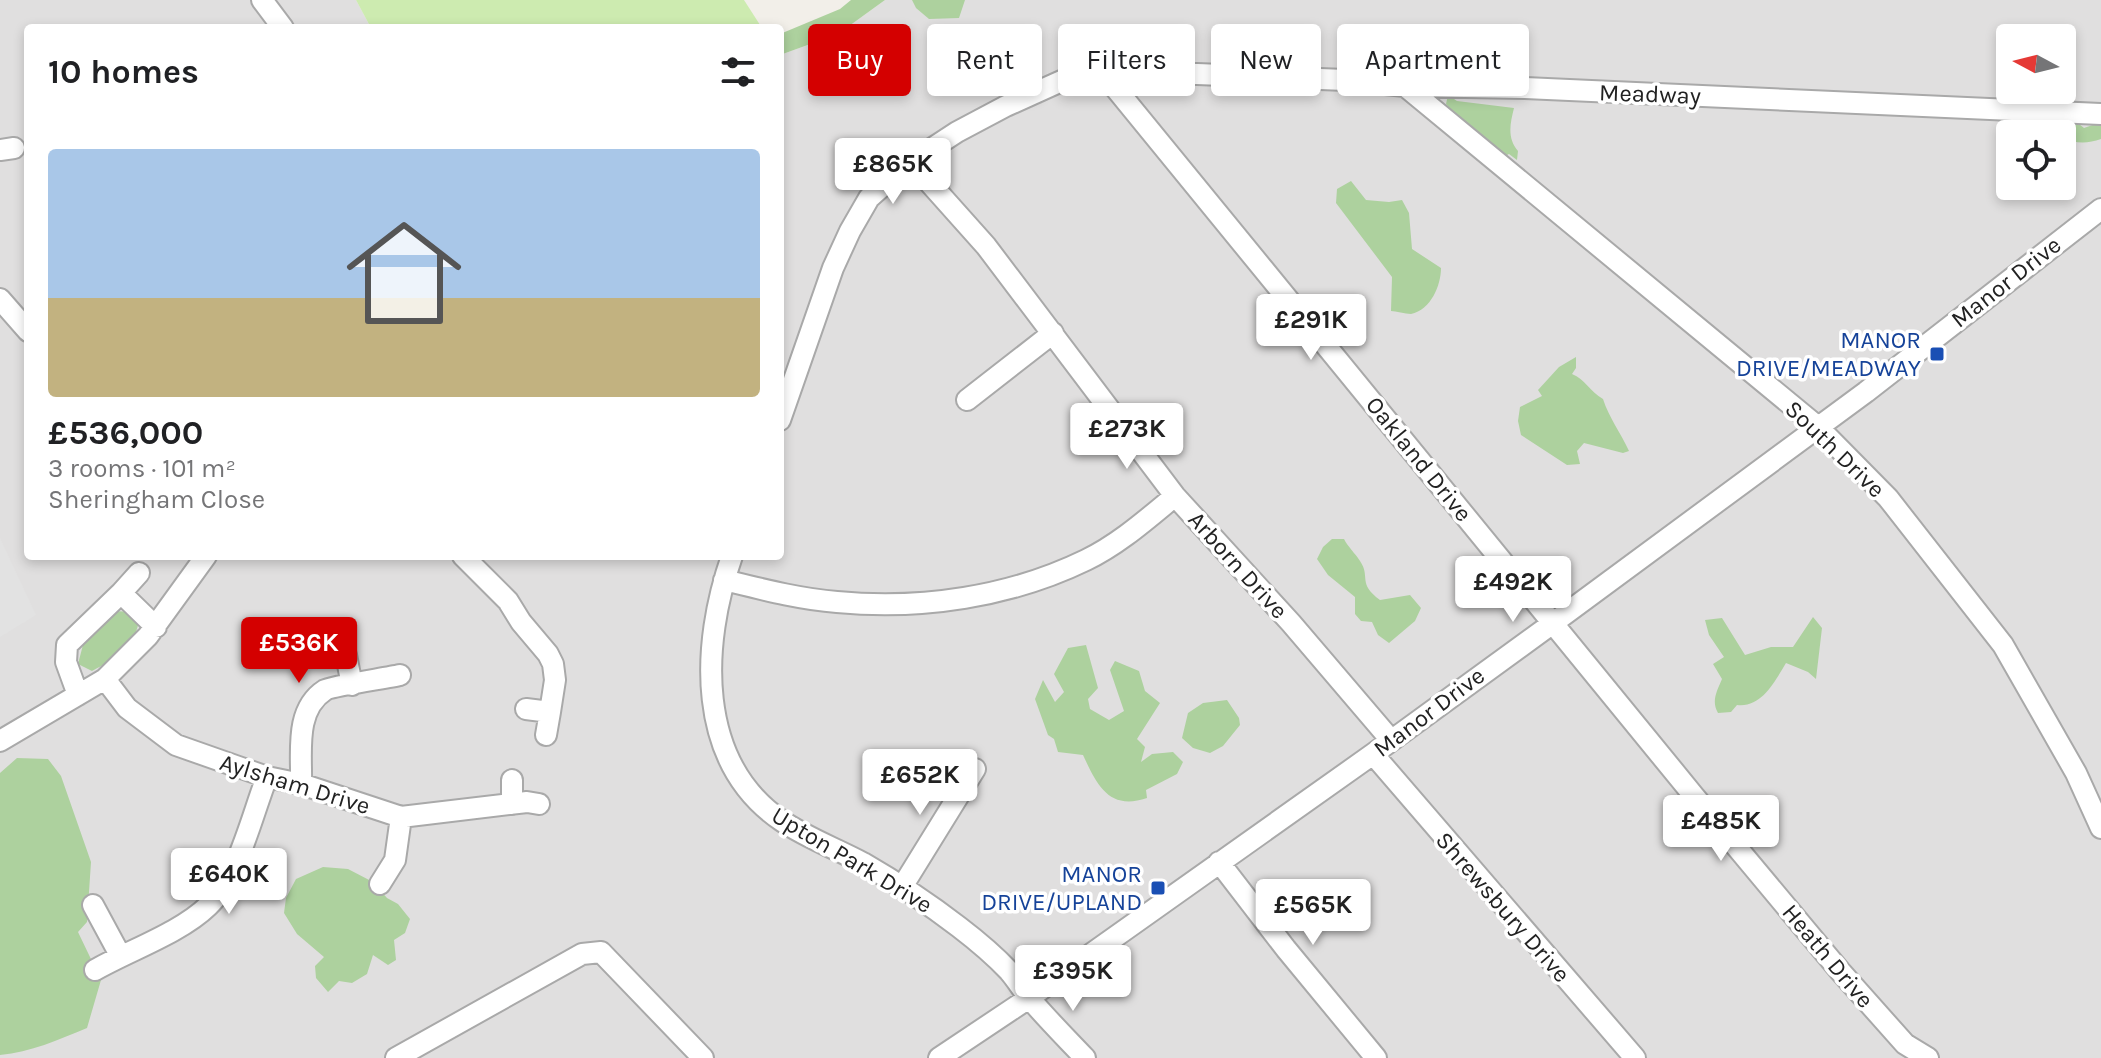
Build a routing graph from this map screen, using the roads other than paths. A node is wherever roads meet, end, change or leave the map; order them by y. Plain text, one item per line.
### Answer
1 (262, 0) edge
2 (280, 24) edge
3 (1195, 76) edge
4 (1337, 80) edge
5 (1058, 83) edge
6 (1529, 88) edge
7 (1122, 96) edge
8 (1417, 96) edge
9 (2101, 114) edge
10 (911, 162) junction
11 (2101, 209) edge
12 (0, 299) edge
13 (24, 326) edge
14 (1053, 333) junction
15 (967, 400) dead end
16 (784, 409) edge
17 (1818, 427) junction
18 (1175, 496) junction
19 (203, 560) edge
20 (467, 560) edge
21 (731, 560) edge
22 (139, 573) dead end
23 (724, 580) junction
24 (121, 593) junction
25 (1553, 623) junction
26 (156, 627) junction
27 (346, 655) dead end
28 (400, 675) dead end
29 (105, 679) junction
30 (352, 685) junction
31 (78, 695) junction
32 (526, 709) dead end
33 (550, 712) junction
34 (546, 735) dead end
35 (1390, 739) junction
36 (0, 741) edge
37 (1373, 754) junction
38 (975, 769) dead end
39 (267, 777) junction
40 (512, 780) dead end
41 (301, 784) junction
42 (512, 804) junction
43 (539, 804) dead end
44 (401, 817) junction
45 (2101, 828) edge
46 (1219, 862) junction
47 (380, 884) dead end
48 (902, 887) junction
49 (93, 905) dead end
50 (120, 955) junction
51 (95, 970) dead end
52 (1029, 998) junction
53 (396, 1058) edge
54 (703, 1058) edge
55 (939, 1058) edge
56 (1085, 1058) edge
57 (1376, 1058) edge
58 (1635, 1058) edge
59 (1928, 1058) edge

1 - 2 street
3 - 4 street, Meadway
5 - 10 street
6 - 9 street, Meadway
7 - 25 street, Oakland Drive
8 - 17 street, South Drive
10 - 14 street, Arborn Drive
10 - 16 street
11 - 17 street, Manor Drive
12 - 13 street
14 - 15 street
14 - 18 street, Arborn Drive
17 - 25 street, Manor Drive
17 - 45 street, South Drive
18 - 23 street
18 - 35 street, Arborn Drive
19 - 26 street
20 - 33 street
21 - 23 street, Upton Park Drive
22 - 24 street
23 - 48 street, Upton Park Drive
24 - 26 street
24 - 31 street
25 - 35 street, Manor Drive
25 - 59 street, Heath Drive
26 - 29 street
27 - 30 street
28 - 30 street
29 - 31 street
29 - 39 street, Aylsham Drive
30 - 41 street
31 - 36 street
32 - 33 street
33 - 34 street
35 - 37 street, Manor Drive
37 - 46 street, Manor Drive
37 - 58 street, Shrewsbury Drive
38 - 48 street
39 - 41 street, Aylsham Drive
39 - 50 street
40 - 42 street
41 - 44 street, Aylsham Drive
42 - 43 street, Aylsham Drive
42 - 44 street, Aylsham Drive
44 - 47 street
46 - 52 street, Manor Drive
46 - 57 street
48 - 52 street, Upton Park Drive
49 - 50 street
50 - 51 street
52 - 55 street, Manor Drive
52 - 56 street, Upton Park Drive
53 - 54 street

